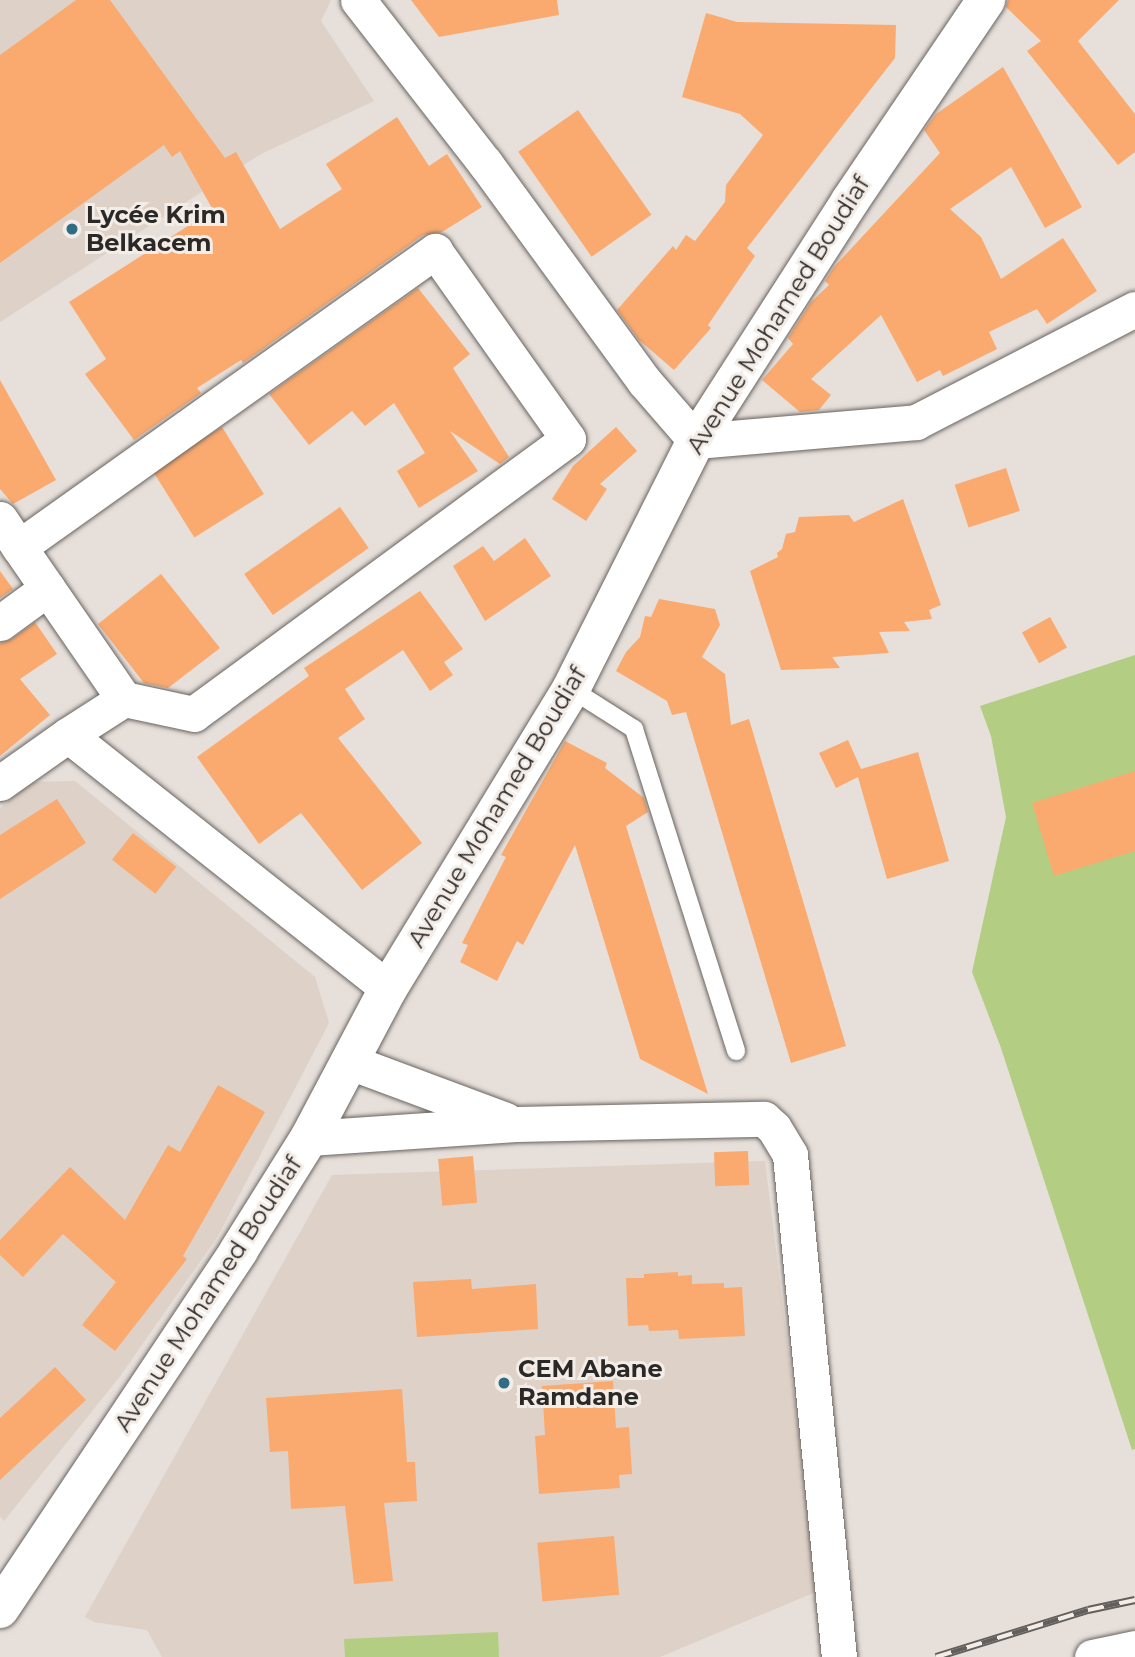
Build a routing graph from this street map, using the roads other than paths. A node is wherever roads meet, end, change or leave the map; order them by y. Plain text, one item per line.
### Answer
1 (358, 0) edge
2 (986, 0) edge
3 (1135, 309) edge
4 (696, 440) junction
5 (10, 533) edge
6 (48, 589) junction
7 (0, 623) edge
8 (571, 689) junction
9 (124, 699) junction
10 (68, 735) junction
11 (0, 783) edge
12 (388, 989) junction
13 (736, 1051) dead end
14 (350, 1062) junction
15 (516, 1124) junction
16 (309, 1138) junction
17 (0, 1609) edge
18 (1135, 1648) edge
19 (839, 1657) edge
20 (1092, 1657) edge

1 - 4 street
2 - 4 street, Avenue Mohamed Boudiaf
3 - 4 street
4 - 8 street, Avenue Mohamed Boudiaf
5 - 6 street
5 - 9 street
6 - 7 street
6 - 9 street
8 - 12 street, Avenue Mohamed Boudiaf
8 - 13 lane
9 - 10 street
10 - 11 street
10 - 12 street
12 - 14 street, Avenue Mohamed Boudiaf
14 - 15 street
14 - 16 street, Avenue Mohamed Boudiaf
15 - 16 street
15 - 19 street
16 - 17 street, Avenue Mohamed Boudiaf
18 - 20 street

